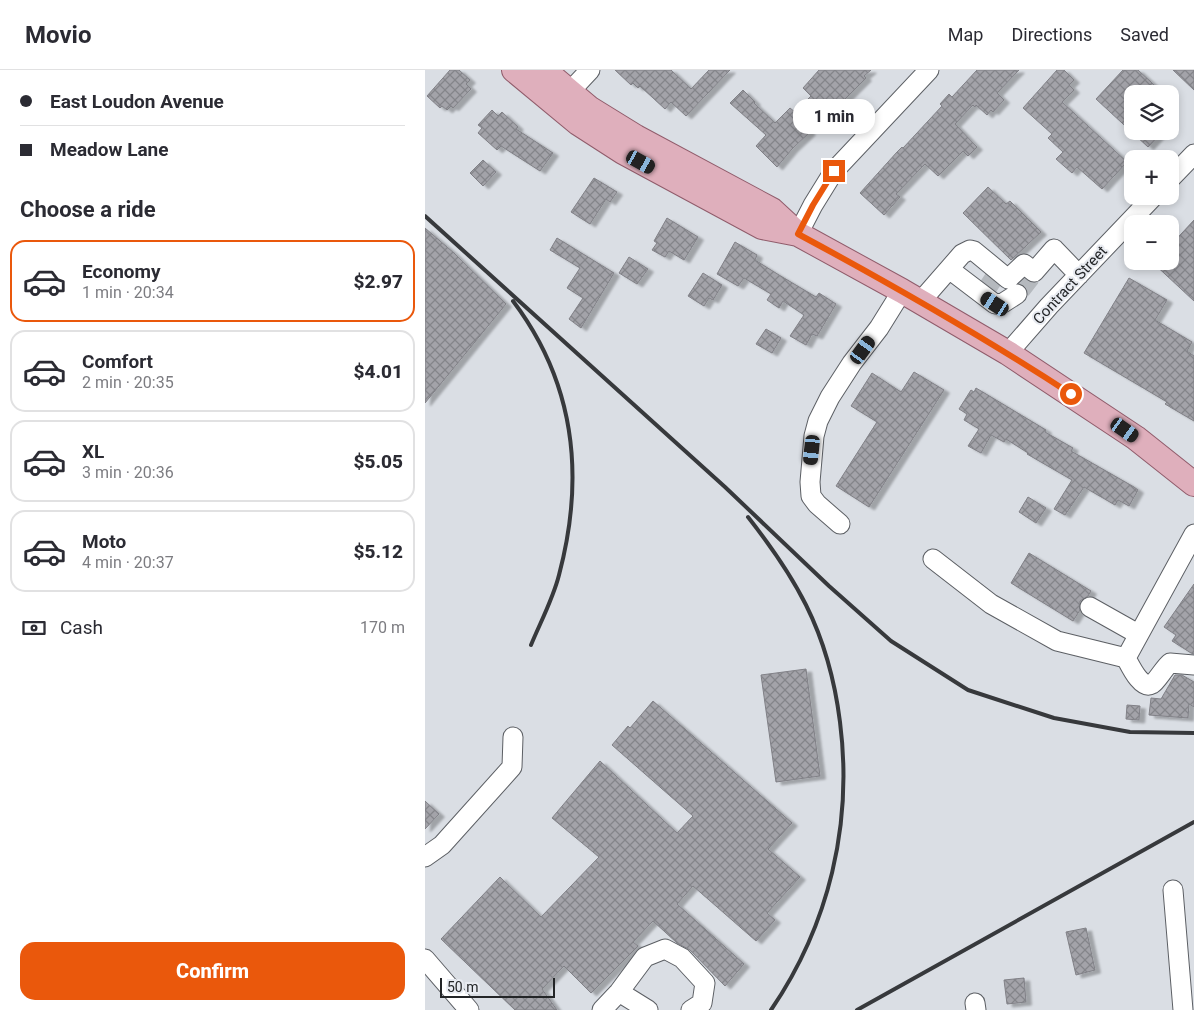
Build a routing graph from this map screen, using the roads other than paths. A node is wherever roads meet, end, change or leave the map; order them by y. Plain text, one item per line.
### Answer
1 (514, 70) edge
2 (544, 70) edge
3 (590, 70) edge
4 (929, 70) edge
5 (563, 99) junction
6 (1194, 154) edge
7 (1179, 170) edge
8 (1145, 205) edge
9 (798, 234) junction
10 (949, 269) junction
11 (1079, 275) junction
12 (1008, 282) junction
13 (912, 296) junction
14 (1008, 353) junction
15 (1194, 484) edge
16 (840, 524) dead end
17 (1194, 534) edge
18 (933, 559) dead end
19 (1090, 607) dead end
20 (1138, 634) junction
21 (1126, 658) junction
22 (1194, 665) edge
23 (513, 737) dead end
24 (425, 857) edge
25 (1173, 890) dead end
26 (425, 959) edge
27 (619, 992) junction
28 (469, 1010) edge
29 (602, 1010) edge
30 (648, 1010) edge
31 (691, 1010) edge
32 (1183, 1010) edge

1 - 5 main road
2 - 5 main road
3 - 5 street
4 - 9 street
5 - 9 main road
6 - 7 street
8 - 11 street, Contract Street
9 - 13 main road
10 - 12 street
10 - 12 street
10 - 13 street
11 - 12 street
11 - 14 street, Contract Street
13 - 14 main road
13 - 16 street
14 - 15 main road
17 - 20 street
18 - 21 street
19 - 20 street
20 - 21 street
21 - 22 street
23 - 24 street
25 - 32 street
26 - 28 street
27 - 29 street
27 - 30 street
27 - 31 street

